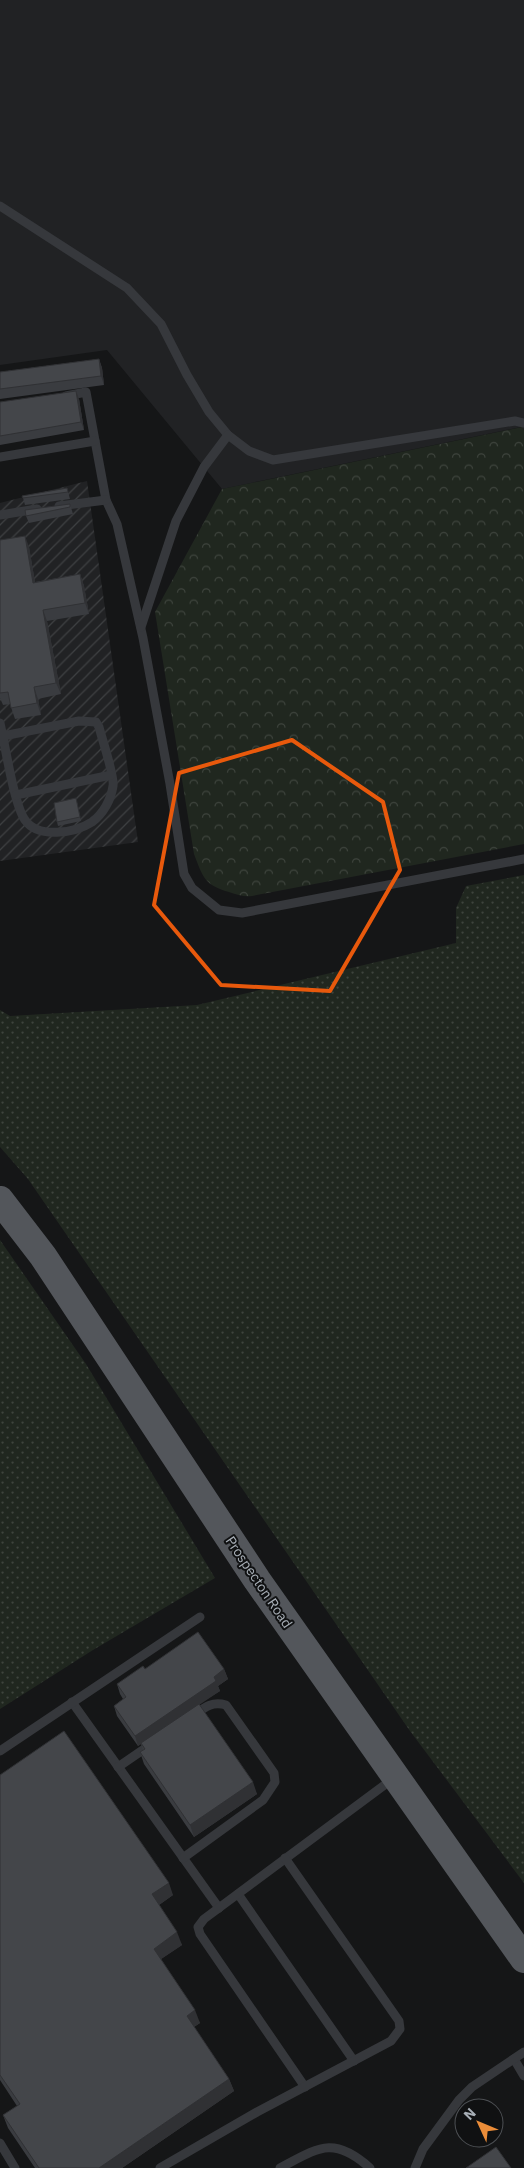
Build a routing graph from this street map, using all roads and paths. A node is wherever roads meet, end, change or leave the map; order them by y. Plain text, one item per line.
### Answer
1 (0, 206) edge
2 (57, 397) edge
3 (524, 423) edge
4 (228, 435) junction
5 (95, 441) junction
6 (0, 457) edge
7 (106, 500) junction
8 (0, 515) edge
9 (141, 627) junction
10 (0, 723) edge
11 (3, 736) junction
12 (111, 775) junction
13 (16, 795) junction
14 (524, 859) edge
15 (0, 1200) edge
16 (200, 1617) dead end
17 (72, 1702) junction
18 (186, 1721) edge
19 (161, 1737) edge
20 (0, 1750) edge
21 (118, 1767) junction
22 (396, 1777) junction
23 (183, 1858) junction
24 (285, 1858) junction
25 (238, 1894) junction
26 (219, 1908) junction
27 (524, 1959) edge
28 (524, 2052) edge
29 (514, 2059) junction
30 (354, 2061) junction
31 (524, 2076) edge
32 (305, 2087) junction
33 (0, 2144) edge
34 (15, 2168) edge
35 (160, 2168) edge
36 (280, 2168) edge
37 (370, 2168) edge
38 (415, 2168) edge

1 - 4 lane
2 - 5 lane
3 - 4 lane
4 - 9 lane
5 - 6 lane
5 - 7 lane
7 - 8 lane
7 - 9 lane
9 - 14 lane
10 - 11 lane
11 - 12 lane
11 - 13 lane
12 - 13 lane
12 - 13 lane
15 - 22 main road, Prospecton Road
16 - 17 lane
17 - 20 lane
17 - 21 lane
18 - 23 lane
19 - 21 lane
21 - 23 lane
22 - 24 lane
22 - 27 main road, Prospecton Road
23 - 26 lane
24 - 25 lane
24 - 30 lane
25 - 26 lane
25 - 30 lane
26 - 32 lane
28 - 29 lane
29 - 31 lane
29 - 38 lane
30 - 32 lane
32 - 35 lane
33 - 34 lane
36 - 37 lane

